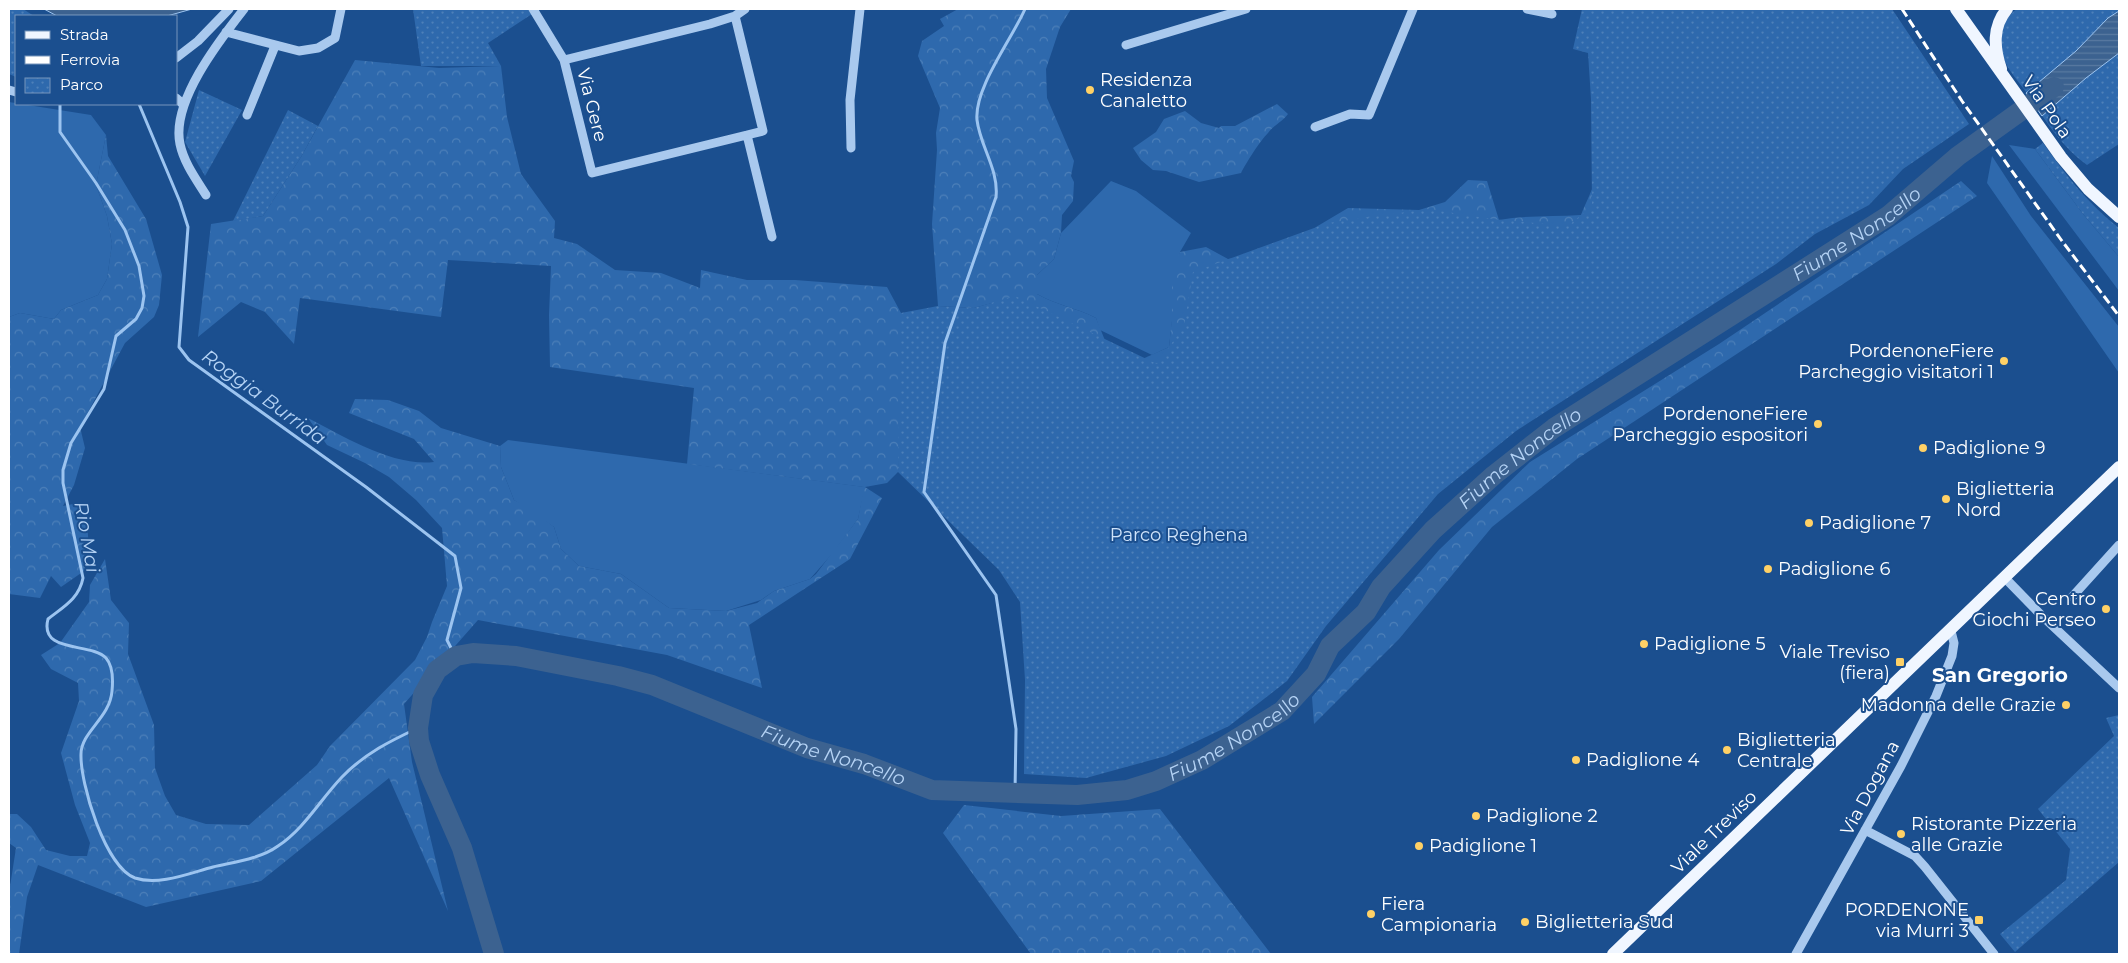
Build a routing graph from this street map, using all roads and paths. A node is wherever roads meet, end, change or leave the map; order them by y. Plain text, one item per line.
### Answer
1 (229, 9) edge
2 (244, 9) edge
3 (341, 9) edge
4 (533, 9) edge
5 (745, 9) edge
6 (860, 9) edge
7 (1246, 9) edge
8 (1412, 9) edge
9 (1527, 9) edge
10 (1956, 9) edge
11 (2007, 9) edge
12 (1215, 13) edge
13 (1552, 14) dead end
14 (735, 16) junction
15 (226, 32) junction
16 (1126, 45) dead end
17 (275, 46) junction
18 (178, 56) edge
19 (564, 60) junction
20 (2001, 71) junction
21 (178, 100) edge
22 (184, 105) junction
23 (247, 115) dead end
24 (1316, 127) dead end
25 (747, 135) junction
26 (851, 148) dead end
27 (206, 195) dead end
28 (2119, 217) edge
29 (772, 237) dead end
30 (2119, 468) edge
31 (2119, 546) edge
32 (2005, 578) junction
33 (2072, 597) dead end
34 (1951, 631) junction
35 (2118, 684) edge
36 (1865, 830) junction
37 (1613, 954) edge
38 (1796, 954) edge
39 (1994, 954) edge

1 - 18 street
2 - 15 street
3 - 17 street
4 - 19 street
5 - 14 street, Via Gere
6 - 26 street
7 - 12 street
8 - 24 street
9 - 13 street
10 - 20 main road, Via Pola
11 - 20 main road
12 - 16 street
14 - 19 street, Via Gere
14 - 25 street, Via Gere
15 - 17 street
15 - 22 street
17 - 23 street
19 - 25 street, Via Gere
20 - 28 main road, Via Pola
21 - 22 street
22 - 27 street
25 - 29 street
30 - 32 main road, Viale Treviso
31 - 33 street
32 - 34 main road, Viale Treviso
32 - 35 street
34 - 36 street, Via Dogana
34 - 37 main road, Viale Treviso
36 - 38 street, Via Dogana
36 - 39 street

